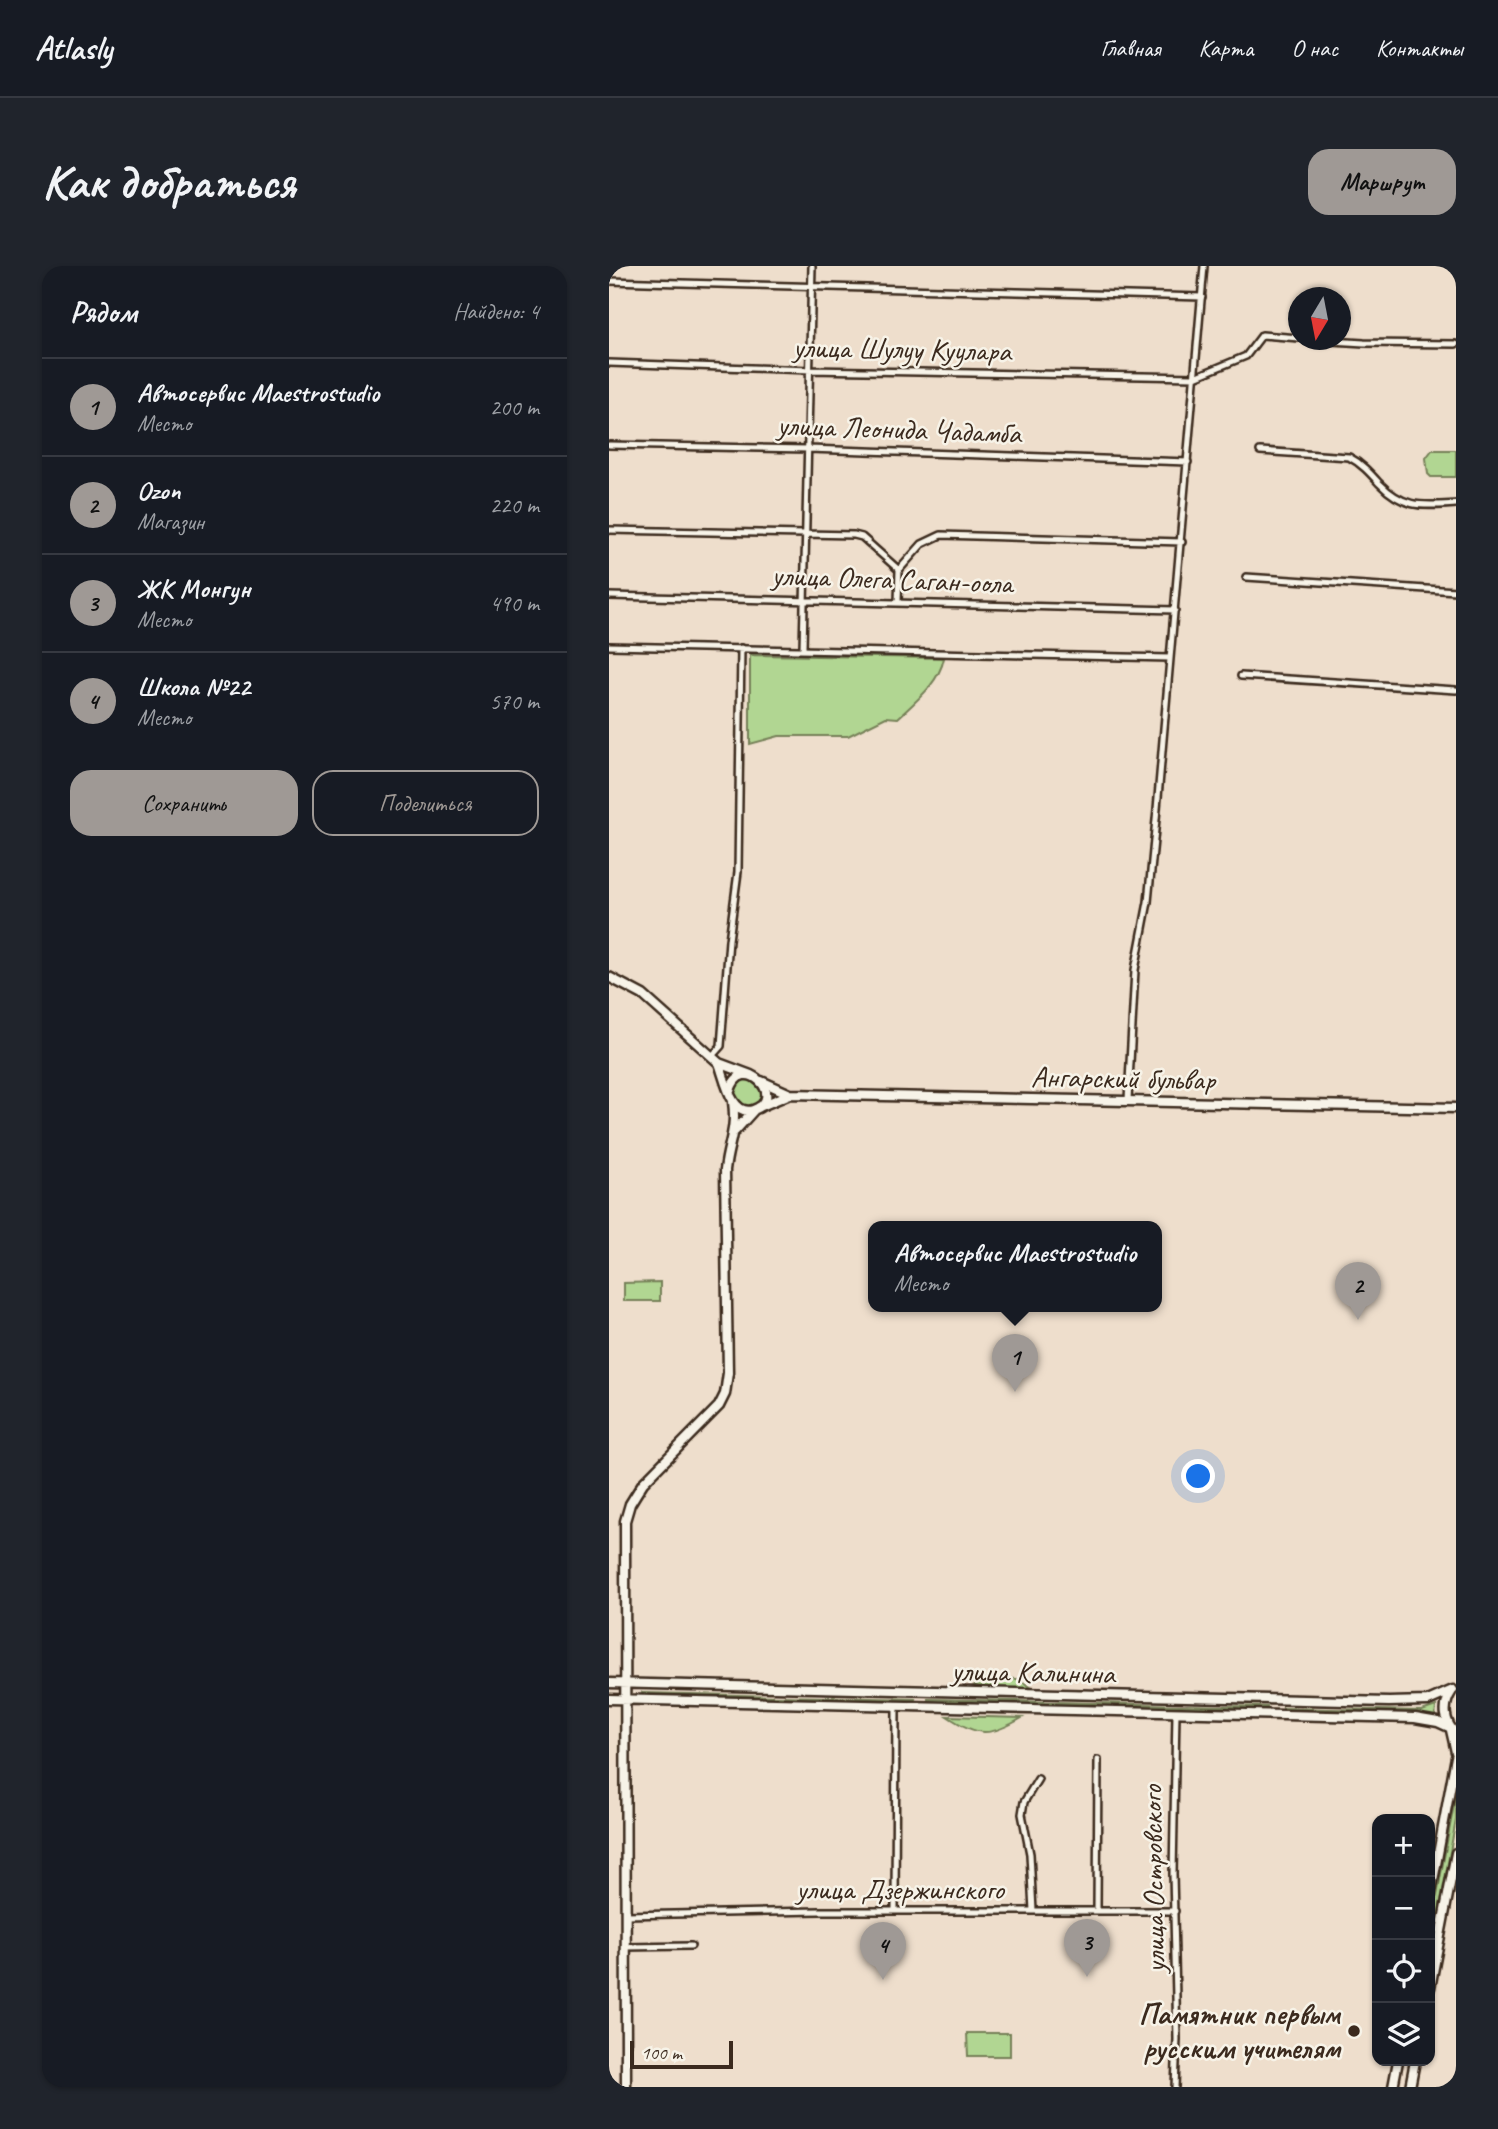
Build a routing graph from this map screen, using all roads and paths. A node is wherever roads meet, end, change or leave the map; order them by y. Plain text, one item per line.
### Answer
1 (812, 266) edge
2 (1204, 266) edge
3 (609, 281) edge
4 (811, 286) junction
5 (1202, 297) junction
6 (1288, 337) edge
7 (1351, 342) edge
8 (1456, 344) edge
9 (609, 363) edge
10 (811, 370) junction
11 (1195, 377) junction
12 (609, 445) edge
13 (808, 449) junction
14 (1260, 451) dead end
15 (1188, 462) junction
16 (1456, 504) edge
17 (609, 530) edge
18 (805, 533) junction
19 (1181, 542) junction
20 (899, 570) junction
21 (1247, 577) dead end
22 (1456, 591) edge
23 (609, 596) edge
24 (804, 599) junction
25 (898, 602) junction
26 (1175, 610) junction
27 (609, 646) edge
28 (741, 648) junction
29 (803, 649) junction
30 (1170, 658) junction
31 (1241, 676) dead end
32 (1456, 690) edge
33 (609, 977) edge
34 (716, 1059) junction
35 (751, 1075) junction
36 (761, 1081) junction
37 (730, 1091) junction
38 (790, 1094) junction
39 (1128, 1100) junction
40 (733, 1102) junction
41 (757, 1108) junction
42 (1456, 1108) edge
43 (735, 1131) junction
44 (609, 1683) edge
45 (625, 1684) junction
46 (1454, 1688) edge
47 (927, 1692) junction
48 (609, 1699) edge
49 (625, 1700) junction
50 (1279, 1700) junction
51 (896, 1706) junction
52 (926, 1707) junction
53 (1176, 1713) junction
54 (1279, 1715) junction
55 (1452, 1730) edge
56 (1456, 1755) edge
57 (1098, 1760) dead end
58 (1038, 1779) dead end
59 (1456, 1853) edge
60 (1434, 1877) edge
61 (895, 1911) junction
62 (1033, 1911) junction
63 (1097, 1911) junction
64 (1175, 1911) junction
65 (625, 1915) junction
66 (625, 1947) junction
67 (691, 1947) dead end
68 (1435, 1962) edge
69 (1397, 2066) edge
70 (1415, 2066) edge
71 (626, 2087) edge
72 (1175, 2087) edge
73 (1393, 2087) edge
74 (1410, 2087) edge

1 - 4 street
2 - 5 street
3 - 4 street
4 - 5 street
4 - 10 street
5 - 11 street
6 - 11 street
7 - 8 street
9 - 10 street, улица Шулуу Куулара
10 - 11 street, улица Шулуу Куулара
10 - 13 street
11 - 15 street
12 - 13 street, улица Леонида Чадамба
13 - 15 street, улица Леонида Чадамба
13 - 18 street
14 - 16 street
15 - 19 street
17 - 18 street
18 - 20 street
18 - 24 street
19 - 20 street
19 - 26 street
20 - 25 street
21 - 22 street
23 - 24 street, улица Олега Саган-оола
24 - 25 street, улица Олега Саган-оола
24 - 29 street
25 - 26 street, улица Олега Саган-оола
26 - 30 street
27 - 28 street
28 - 29 street
28 - 34 street
29 - 30 street
30 - 39 street
31 - 32 street
33 - 34 main road
34 - 35 main road
34 - 37 main road
35 - 36 main road
35 - 37 main road
36 - 38 main road, Ангарский бульвар
36 - 41 main road
37 - 40 main road
38 - 39 main road, Ангарский бульвар
38 - 41 main road, Ангарский бульвар
39 - 42 main road, Ангарский бульвар
40 - 41 main road
40 - 43 main road
41 - 43 main road
43 - 45 main road
44 - 45 main road, улица Калинина
45 - 47 main road, улица Калинина
45 - 49 main road
46 - 50 main road, улица Калинина
46 - 55 main road
47 - 50 main road, улица Калинина
47 - 52 main road
48 - 49 main road, улица Калинина
49 - 51 main road, улица Калинина
49 - 65 main road
50 - 54 main road
51 - 52 main road, улица Калинина
51 - 61 street
52 - 53 main road, улица Калинина
53 - 54 main road, улица Калинина
53 - 64 street, улица Островского
54 - 55 main road, улица Калинина
55 - 56 main road
56 - 60 main road
57 - 63 street
58 - 62 street
59 - 68 main road
61 - 62 street, улица Дзержинского
61 - 65 street, улица Дзержинского
62 - 63 street, улица Дзержинского
63 - 64 street, улица Дзержинского
64 - 72 street, улица Островского
65 - 66 main road
66 - 67 street
66 - 71 main road
69 - 73 main road
70 - 74 main road

